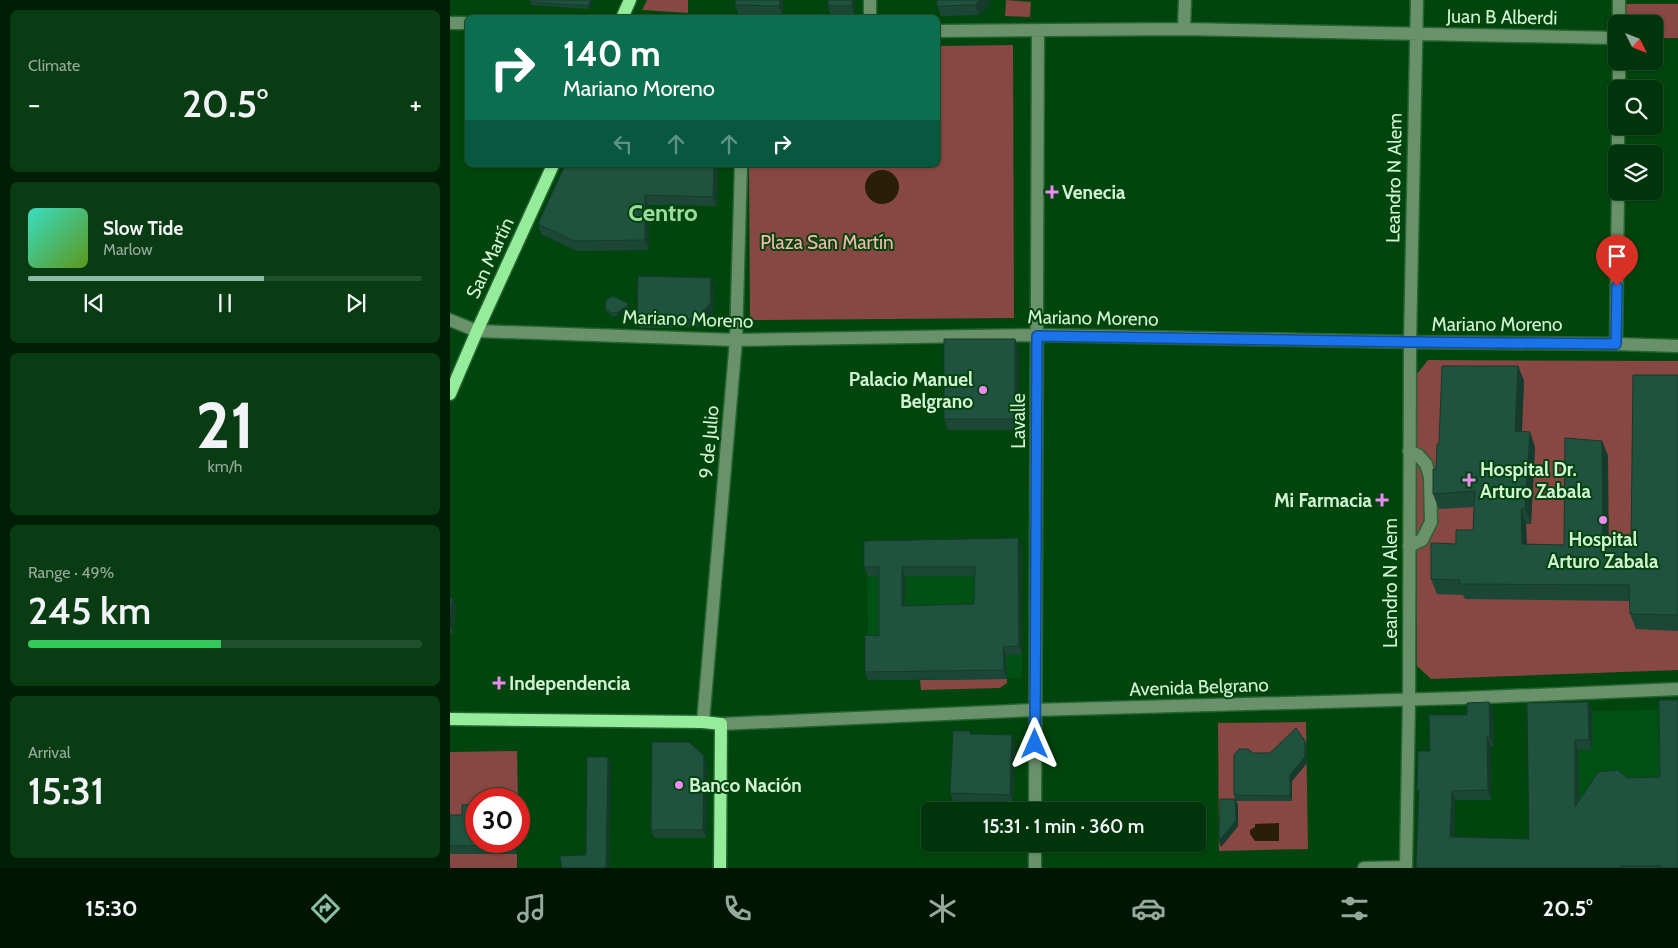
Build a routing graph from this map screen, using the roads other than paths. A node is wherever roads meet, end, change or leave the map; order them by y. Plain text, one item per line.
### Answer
1 (630, 0) edge
2 (870, 0) edge
3 (1185, 0) edge
4 (1417, 0) edge
5 (1619, 0) edge
6 (623, 15) edge
7 (870, 15) edge
8 (1619, 15) edge
9 (450, 23) edge
10 (465, 23) edge
11 (1184, 29) junction
12 (940, 31) edge
13 (1038, 31) junction
14 (1416, 34) junction
15 (1608, 38) edge
16 (552, 167) edge
17 (740, 167) edge
18 (1618, 200) edge
19 (450, 320) edge
20 (477, 331) junction
21 (1037, 336) junction
22 (736, 340) junction
23 (1410, 342) junction
24 (1616, 344) junction
25 (1678, 346) edge
26 (450, 394) edge
27 (1409, 451) junction
28 (1409, 546) junction
29 (1678, 689) edge
30 (1409, 700) junction
31 (1034, 710) junction
32 (454, 721) edge
33 (703, 722) junction
34 (721, 724) junction
35 (1035, 802) edge
36 (1035, 852) edge
37 (1406, 867) edge
38 (720, 868) edge
39 (1035, 868) edge
40 (1364, 868) edge

1 - 6 main road
2 - 7 street
3 - 11 street
4 - 14 street, Leandro N Alem
5 - 8 street
9 - 10 street
11 - 13 street, Juan B Alberdi
11 - 14 street, Juan B Alberdi
12 - 13 street, Juan B Alberdi
13 - 21 street, Lavalle
14 - 15 street, Juan B Alberdi
14 - 23 street, Leandro N Alem
16 - 20 main road, San Martín
17 - 22 street, 9 de Julio
18 - 24 street
19 - 20 street
20 - 22 street, Mariano Moreno
20 - 26 main road, San Martín
21 - 22 street, Mariano Moreno
21 - 23 street, Mariano Moreno
21 - 31 street, Lavalle
22 - 33 street, 9 de Julio
23 - 24 street, Mariano Moreno
23 - 27 street, Leandro N Alem
24 - 25 street, Mariano Moreno
27 - 28 street, Leandro N Alem
27 - 28 street
28 - 30 street, Leandro N Alem
29 - 30 street, Avenida Belgrano
30 - 31 street, Avenida Belgrano
30 - 37 street, Leandro N Alem
31 - 34 street, Avenida Belgrano
31 - 35 street, Lavalle
32 - 33 main road
33 - 34 main road
34 - 38 main road
36 - 39 street
37 - 40 street

